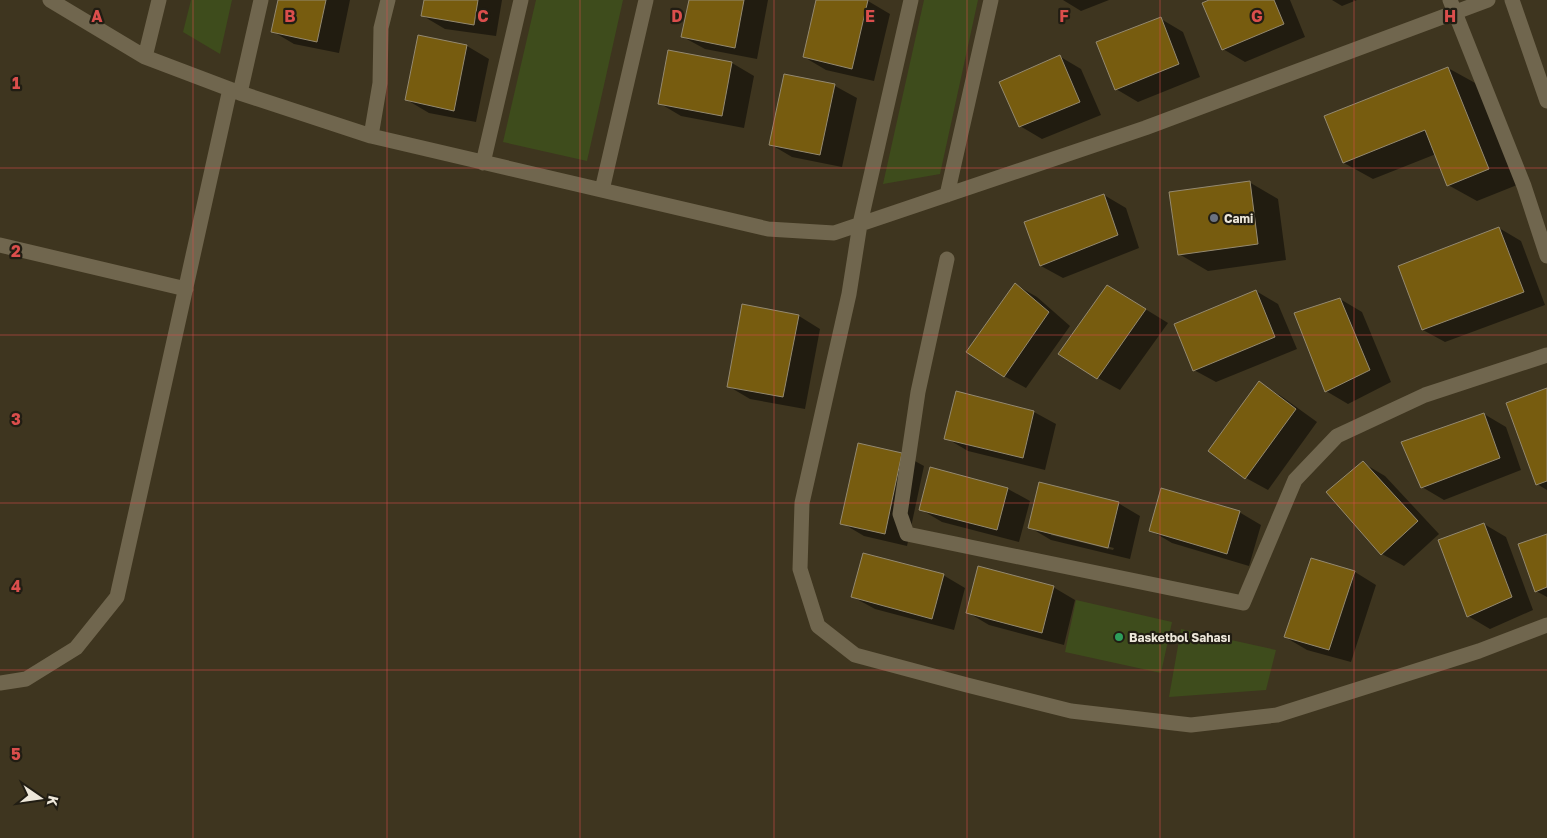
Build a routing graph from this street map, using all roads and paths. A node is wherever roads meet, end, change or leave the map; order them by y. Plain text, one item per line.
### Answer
1 (50, 0) edge
2 (159, 0) edge
3 (261, 0) edge
4 (388, 0) edge
5 (521, 0) edge
6 (646, 0) edge
7 (911, 0) edge
8 (991, 0) edge
9 (1488, 0) edge
10 (1512, 0) edge
11 (1453, 6) edge
12 (145, 58) junction
13 (235, 91) junction
14 (1547, 101) edge
15 (371, 136) junction
16 (484, 163) junction
17 (602, 190) junction
18 (947, 195) junction
19 (860, 224) junction
20 (0, 245) edge
21 (1547, 256) edge
22 (947, 259) dead end
23 (186, 289) junction
24 (1547, 355) edge
25 (1547, 625) edge
26 (0, 683) edge

1 - 12 street
2 - 12 street
3 - 13 street
4 - 15 street
5 - 16 street
6 - 17 street
7 - 19 street
8 - 18 street
9 - 11 street
10 - 14 street
11 - 18 street
11 - 21 street
12 - 13 street
13 - 15 street
13 - 23 street
15 - 16 street
16 - 17 street
17 - 19 street
18 - 19 street
19 - 25 street
20 - 23 street
22 - 24 street
23 - 26 street

